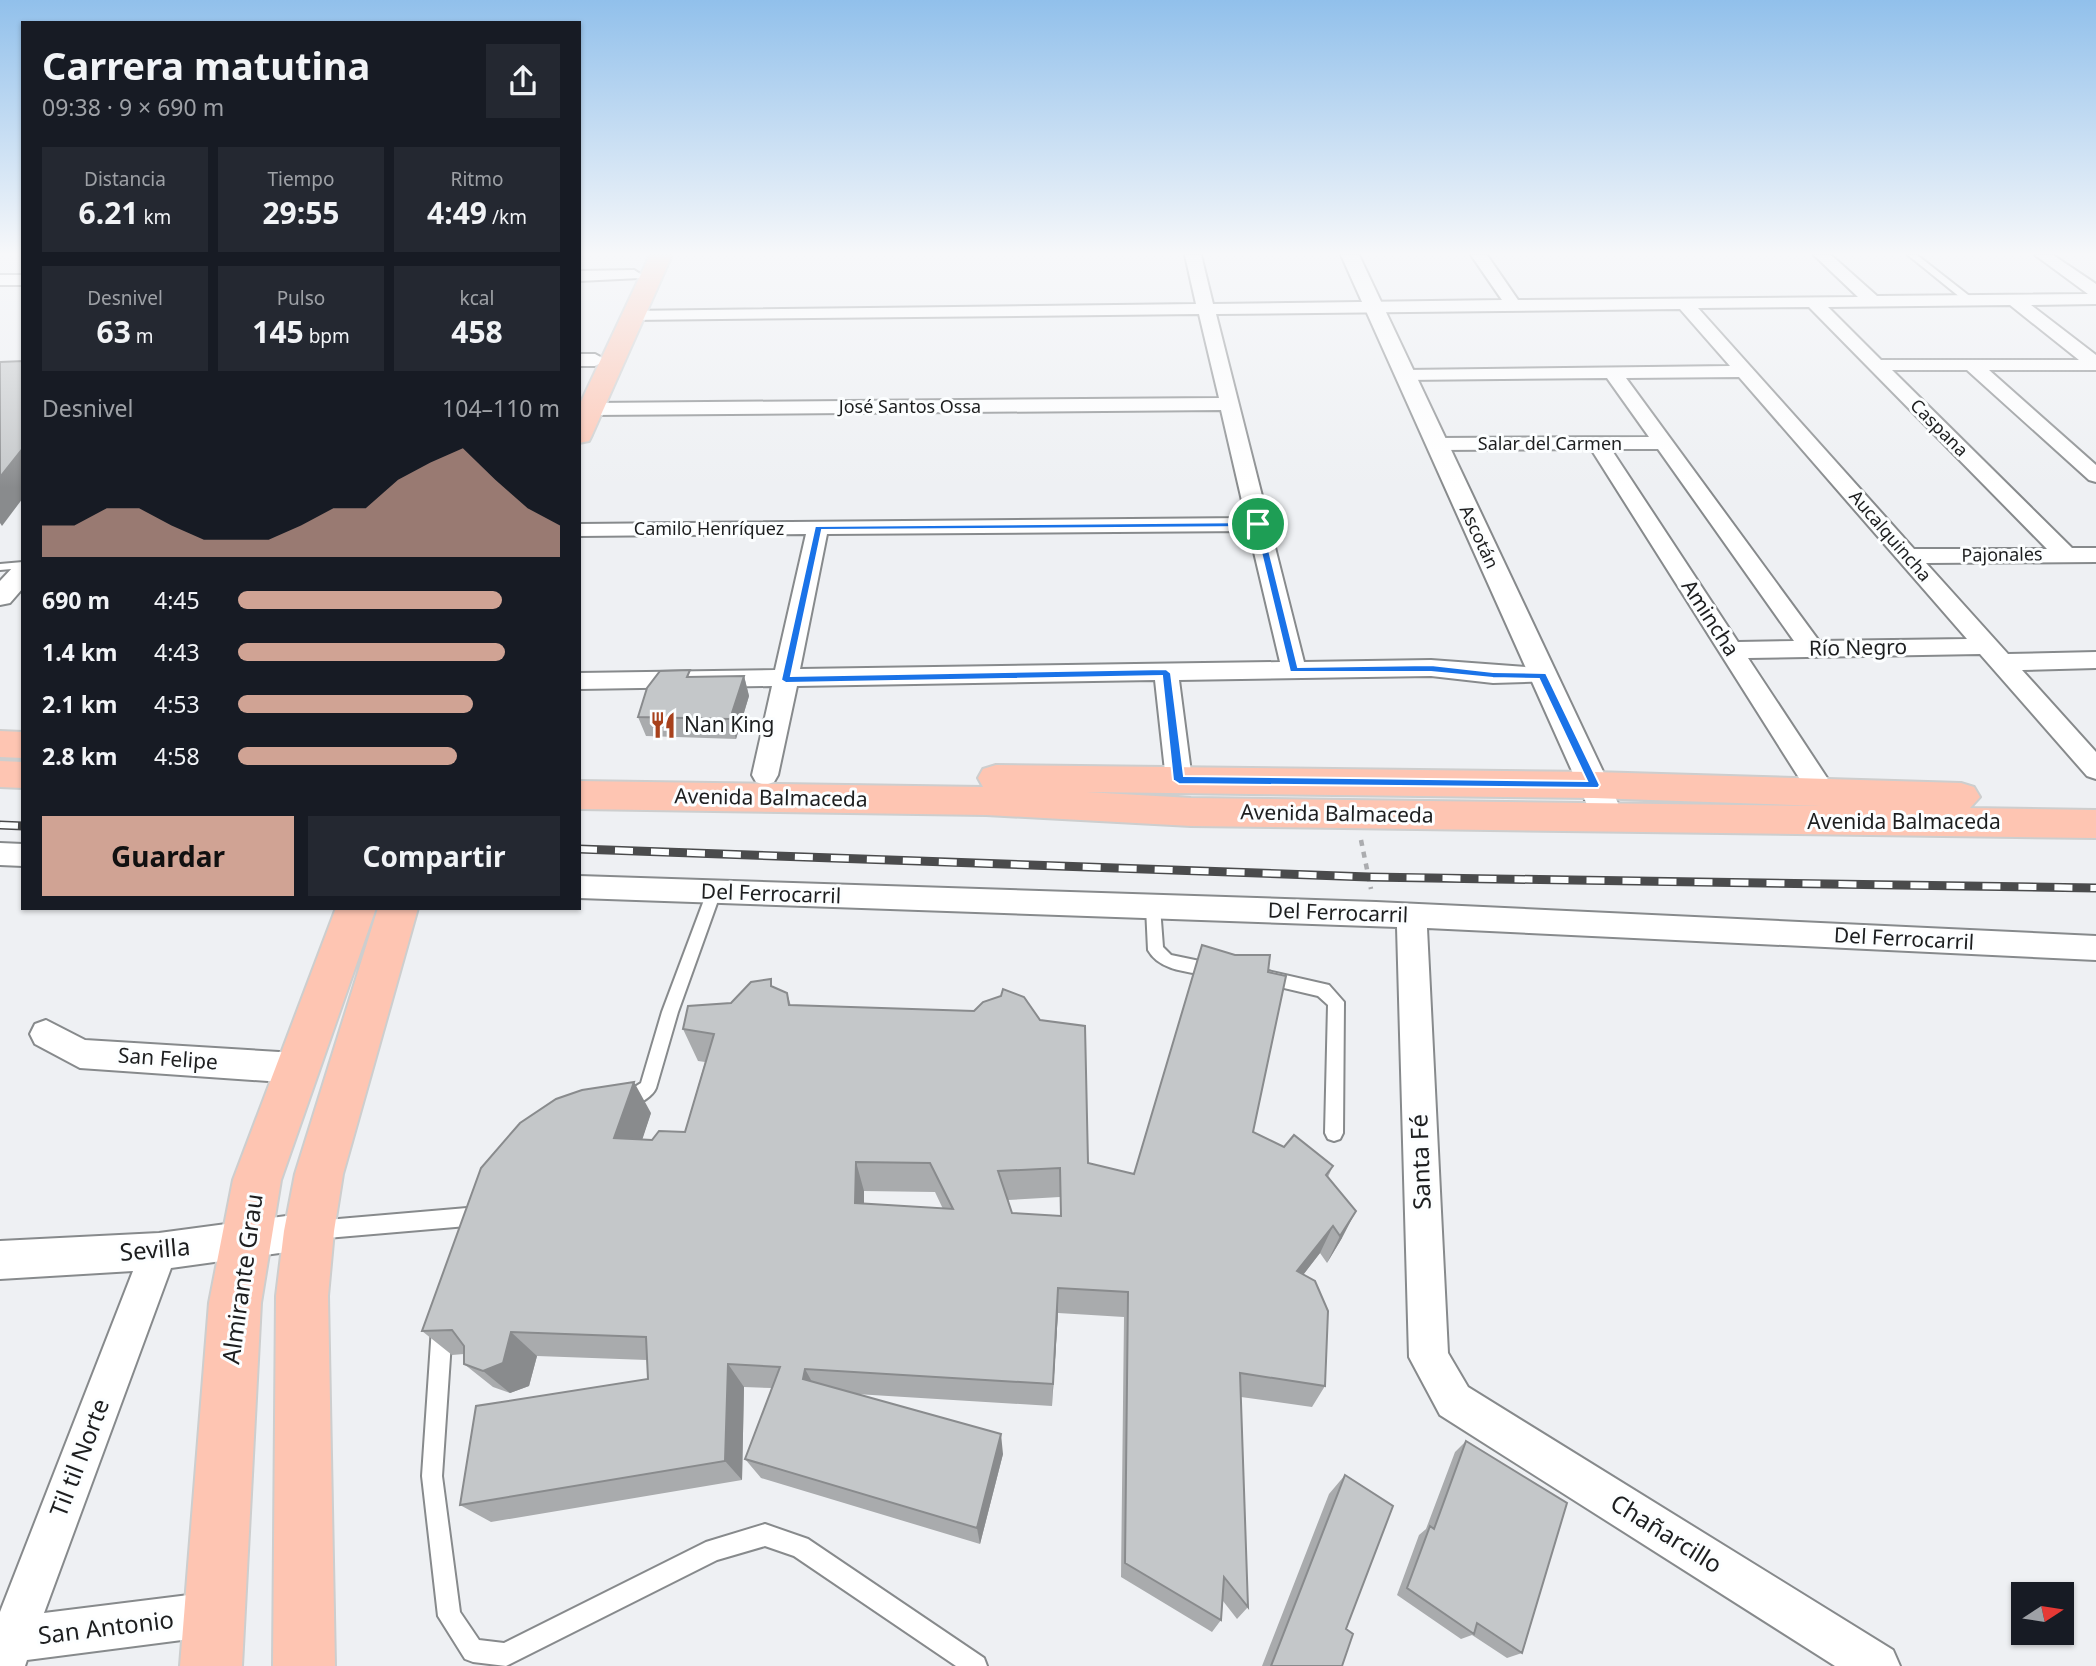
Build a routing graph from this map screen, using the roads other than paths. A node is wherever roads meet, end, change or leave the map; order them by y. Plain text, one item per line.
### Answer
1 (602, 333) edge
2 (622, 333) edge
3 (1212, 333) edge
4 (1386, 333) edge
5 (1711, 333) edge
6 (1844, 333) edge
7 (2056, 333) edge
8 (587, 360) edge
9 (2096, 364) edge
10 (1877, 365) junction
11 (1972, 365) junction
12 (1745, 371) junction
13 (1614, 373) junction
14 (1405, 375) junction
15 (585, 401) edge
16 (1230, 404) junction
17 (581, 424) edge
18 (1597, 443) junction
19 (1664, 443) junction
20 (1437, 444) junction
21 (2096, 476) edge
22 (1258, 524) junction
23 (818, 528) junction
24 (581, 530) edge
25 (2066, 555) junction
26 (2096, 555) edge
27 (1908, 556) junction
28 (21, 565) edge
29 (0, 567) edge
30 (21, 574) edge
31 (0, 597) edge
32 (1812, 649) junction
33 (1730, 650) junction
34 (1993, 654) junction
35 (2096, 660) edge
36 (1294, 670) junction
37 (1166, 673) junction
38 (1543, 675) junction
39 (786, 680) junction
40 (581, 681) edge
41 (0, 744) edge
42 (21, 745) edge
43 (2096, 769) edge
44 (581, 770) edge
45 (0, 774) edge
46 (21, 775) edge
47 (765, 775) junction
48 (1179, 780) junction
49 (1823, 793) junction
50 (581, 795) edge
51 (2096, 801) edge
52 (1602, 802) junction
53 (2096, 824) edge
54 (0, 854) edge
55 (21, 855) edge
56 (581, 887) edge
57 (713, 892) junction
58 (1153, 907) junction
59 (355, 910) edge
60 (397, 910) edge
61 (1412, 916) junction
62 (2096, 948) edge
63 (46, 1034) dead end
64 (296, 1068) junction
65 (606, 1109) edge
66 (1334, 1133) dead end
67 (477, 1196) edge
68 (467, 1217) junction
69 (309, 1231) junction
70 (457, 1238) edge
71 (246, 1239) junction
72 (159, 1251) junction
73 (0, 1260) edge
74 (443, 1312) edge
75 (1454, 1401) joint
76 (212, 1640) edge
77 (4, 1649) edge
78 (304, 1666) edge
79 (976, 1666) edge
80 (1877, 1666) edge

1 - 8 main road
2 - 15 main road
3 - 16 street
4 - 14 street, Ascotán
5 - 12 street, Aucalquincha
6 - 10 street, Caspana
7 - 9 street
8 - 15 main road
9 - 11 street
10 - 11 street
10 - 25 street, Caspana
11 - 21 street
12 - 13 street
12 - 27 street, Aucalquincha
13 - 14 street
13 - 19 street
14 - 20 street, Ascotán
15 - 16 street, José Santos Ossa
15 - 17 main road
16 - 22 street
18 - 19 street, Salar del Carmen
18 - 20 street, Salar del Carmen
18 - 33 street, Amincha
19 - 32 street
20 - 38 street, Ascotán
22 - 23 street, Camilo Henríquez
22 - 36 street
23 - 24 street, Camilo Henríquez
23 - 39 street
25 - 26 street, Pajonales
25 - 27 street, Pajonales
27 - 34 street, Aucalquincha
28 - 29 lane
30 - 31 street
32 - 33 street, Río Negro
32 - 34 street, Río Negro
33 - 49 street, Amincha
34 - 35 street, Río Negro
34 - 43 street, Aucalquincha
36 - 37 street
36 - 38 street
37 - 39 street
37 - 48 street
38 - 52 street, Ascotán
39 - 40 street
39 - 47 street
41 - 42 main road
44 - 47 main road, Avenida Balmaceda
45 - 46 main road
47 - 48 main road, Avenida Balmaceda
48 - 52 main road, Avenida Balmaceda
49 - 51 main road, Avenida Balmaceda
49 - 52 main road, Avenida Balmaceda
50 - 52 main road, Avenida Balmaceda
52 - 53 main road, Avenida Balmaceda
54 - 55 street
56 - 57 street, Del Ferrocarril
57 - 58 street, Del Ferrocarril
57 - 65 lane
58 - 61 street, Del Ferrocarril
58 - 66 lane
59 - 64 main road, Almirante Grau
60 - 69 main road
61 - 62 street, Del Ferrocarril
61 - 75 street, Santa Fé
63 - 64 street, San Felipe
64 - 71 main road, Almirante Grau
67 - 68 lane
68 - 69 lane
68 - 70 lane
69 - 71 street, Sevilla
69 - 78 main road
71 - 72 street, Sevilla
71 - 76 main road, Almirante Grau
72 - 73 street, Sevilla
72 - 77 street, Til til Norte
74 - 79 lane
75 - 80 street, Chañarcillo
76 - 77 street, San Antonio

